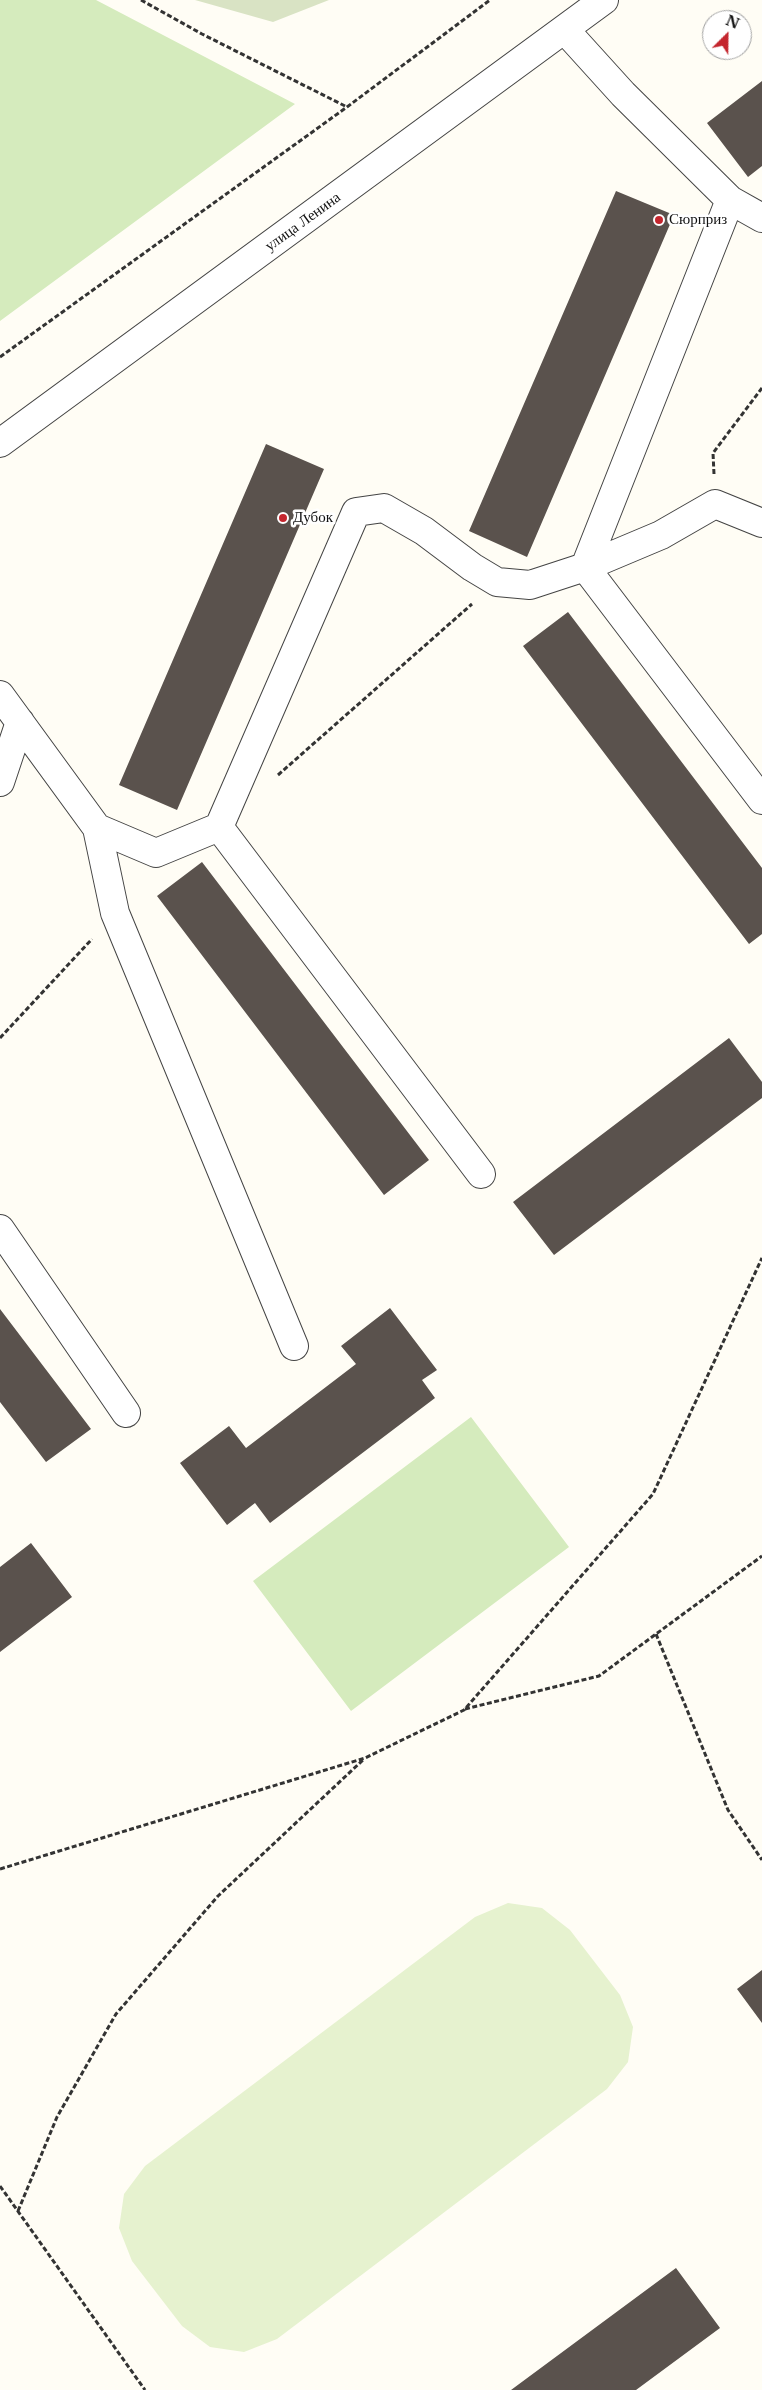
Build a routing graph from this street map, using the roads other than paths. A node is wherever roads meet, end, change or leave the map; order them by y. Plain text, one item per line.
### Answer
1 (604, 0) edge
2 (565, 30) junction
3 (730, 200) junction
4 (762, 217) edge
5 (0, 443) edge
6 (762, 523) edge
7 (585, 567) junction
8 (0, 695) edge
9 (20, 722) junction
10 (0, 782) edge
11 (762, 800) edge
12 (219, 827) junction
13 (97, 828) junction
14 (481, 1174) dead end
15 (0, 1229) edge
16 (294, 1346) dead end
17 (126, 1413) dead end

1 - 2 street, улица Ленина
2 - 3 street
2 - 5 street, улица Ленина
3 - 4 street
3 - 7 street
6 - 7 street
7 - 11 street
7 - 12 street
8 - 9 street
9 - 10 street
9 - 13 street
12 - 13 street
12 - 14 street
13 - 16 street
15 - 17 street

